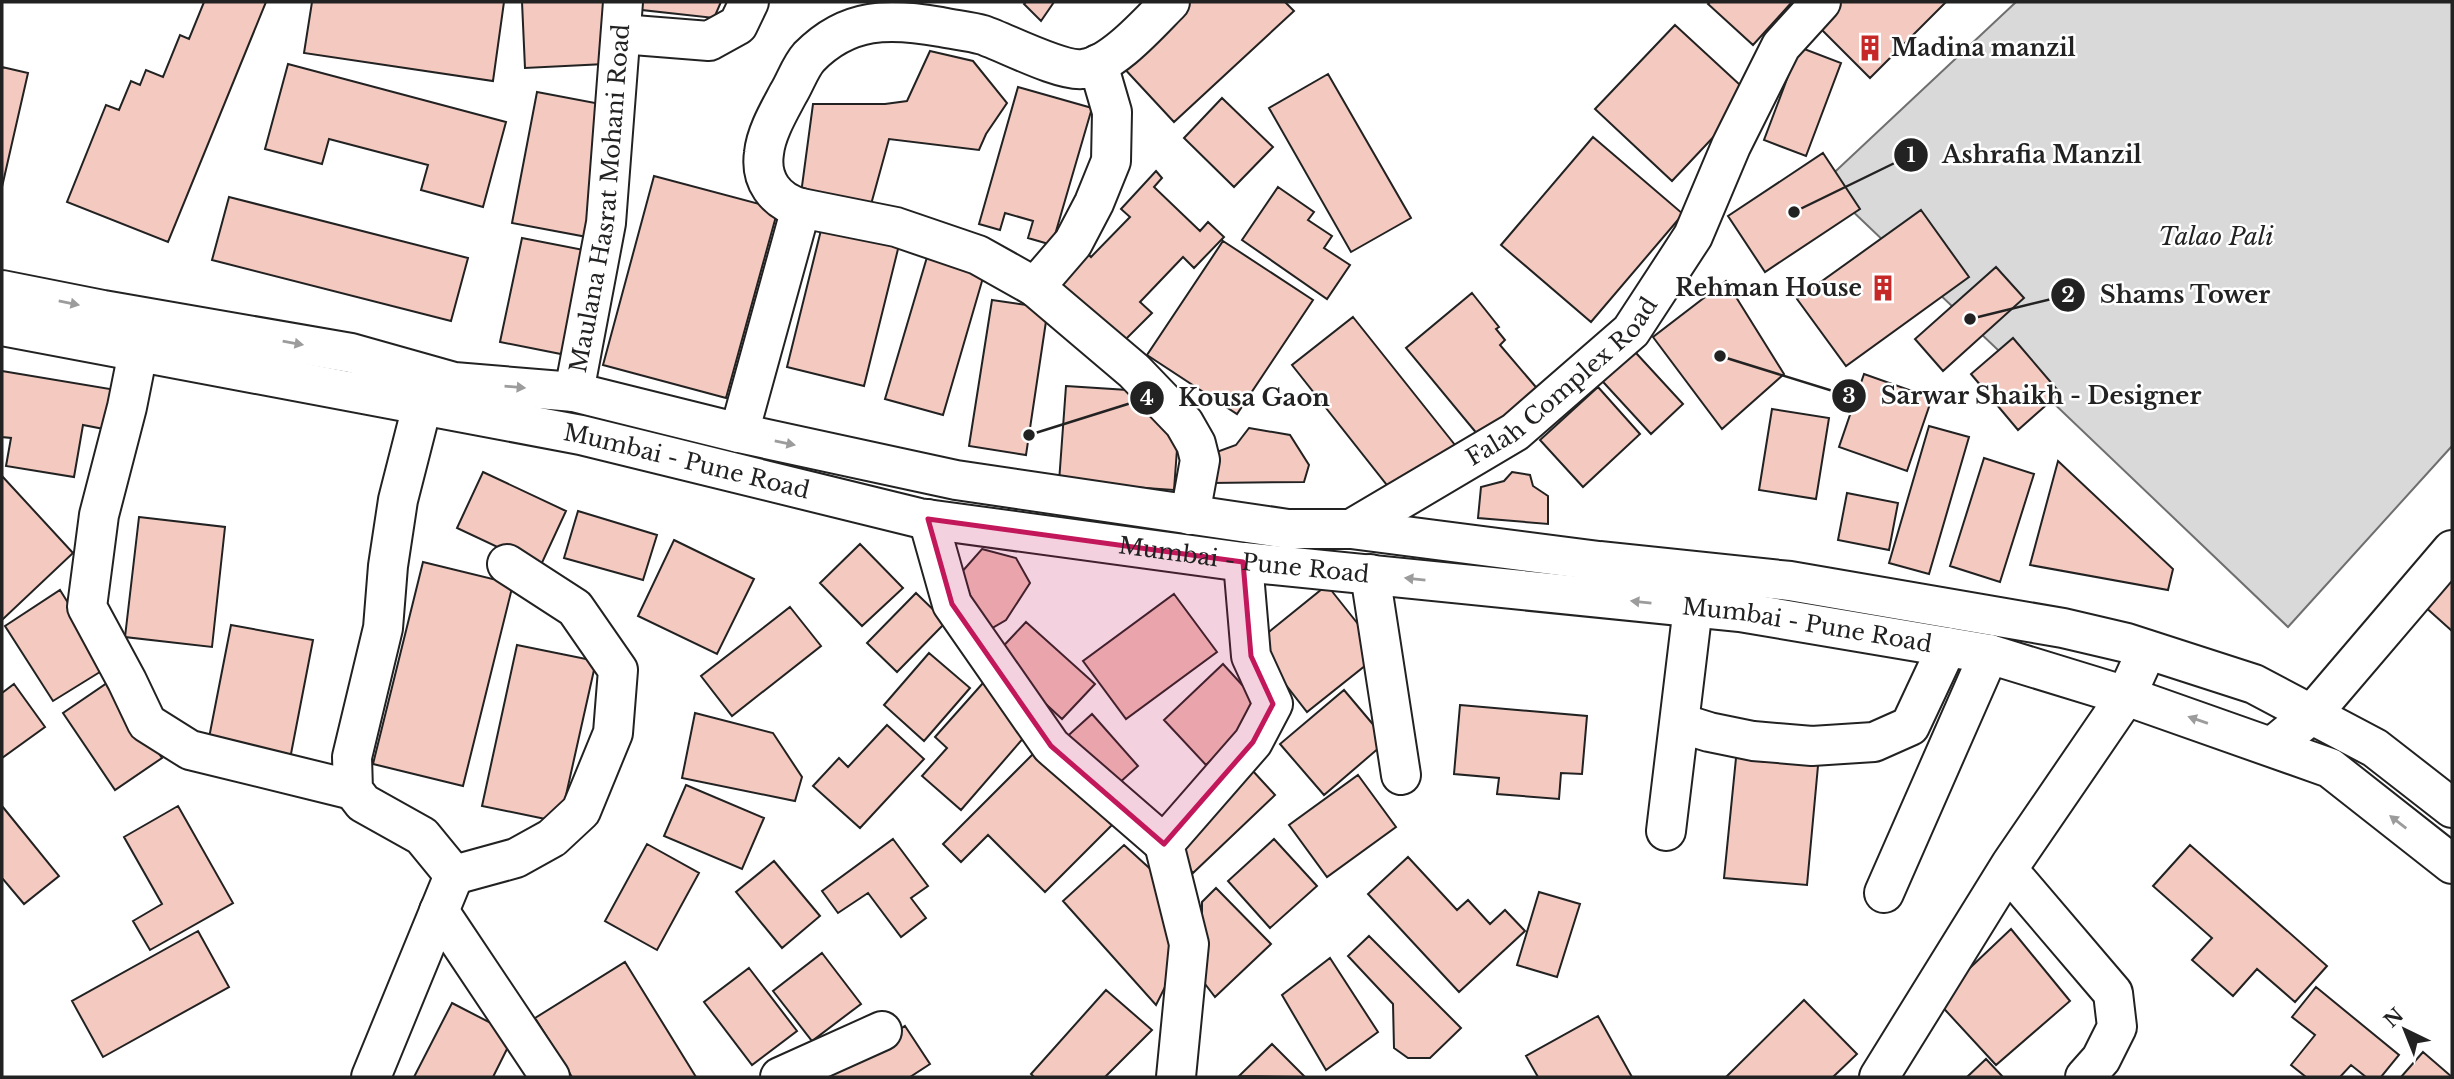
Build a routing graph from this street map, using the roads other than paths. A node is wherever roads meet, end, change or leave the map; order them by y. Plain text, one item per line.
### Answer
1 (749, 2) edge
2 (1170, 2) edge
3 (1821, 2) edge
4 (622, 18) edge
5 (1098, 64) junction
6 (801, 208) junction
7 (1035, 287) junction
8 (2, 290) edge
9 (2, 326) edge
10 (138, 352) junction
11 (574, 392) junction
12 (422, 406) junction
13 (739, 433) junction
14 (1190, 515) junction
15 (928, 519) junction
16 (1352, 529) junction
17 (2452, 550) edge
18 (1243, 562) junction
19 (507, 564) dead end
20 (1370, 574) junction
21 (1693, 607) junction
22 (1947, 647) junction
23 (2147, 650) junction
24 (1989, 654) junction
25 (2126, 695) junction
26 (2312, 715) junction
27 (1680, 723) junction
28 (2273, 747) junction
29 (1401, 775) dead end
30 (353, 790) junction
31 (2452, 808) edge
32 (1667, 831) dead end
33 (1164, 844) junction
34 (2452, 864) edge
35 (2008, 870) junction
36 (454, 875) junction
37 (1884, 892) dead end
38 (439, 911) junction
39 (882, 1031) dead end
40 (372, 1077) edge
41 (550, 1077) edge
42 (780, 1077) edge
43 (1176, 1077) edge
44 (1879, 1077) edge
45 (2085, 1077) edge

1 - 4 street
2 - 5 street
3 - 16 street, Falah Complex Road
4 - 11 street, Maulana Hasrat Mohani Road
5 - 6 street
5 - 7 street
6 - 7 street
6 - 13 street
7 - 14 street
8 -> 11 street, Mumbai - Pune Road
9 - 10 street, Mumbai - Pune Road
10 - 12 street, Mumbai - Pune Road
10 - 30 street
11 - 13 street, Mumbai - Pune Road
12 - 15 street, Mumbai - Pune Road
12 - 30 street
13 -> 14 street, Mumbai - Pune Road
14 - 16 street, Mumbai - Pune Road
15 - 18 street, Mumbai - Pune Road
15 - 33 street
16 - 23 street, Mumbai - Pune Road
17 - 26 street
18 - 20 street, Mumbai - Pune Road
18 - 33 street
19 - 36 street
21 -> 20 street, Mumbai - Pune Road
20 - 29 street
21 - 22 street, Mumbai - Pune Road
21 - 27 street
22 - 24 street, Mumbai - Pune Road
22 - 27 street
23 - 25 street
23 - 26 street, Mumbai - Pune Road
24 - 25 street, Mumbai - Pune Road
24 - 37 street
28 -> 25 street, Mumbai - Pune Road
25 - 35 street
26 - 28 street
26 - 31 street, Mumbai - Pune Road
27 - 32 street
34 -> 28 street, Mumbai - Pune Road
30 - 36 street
33 - 43 street
35 - 44 street
35 - 45 street
36 - 38 street
38 - 40 street
38 - 41 street
39 - 42 street

